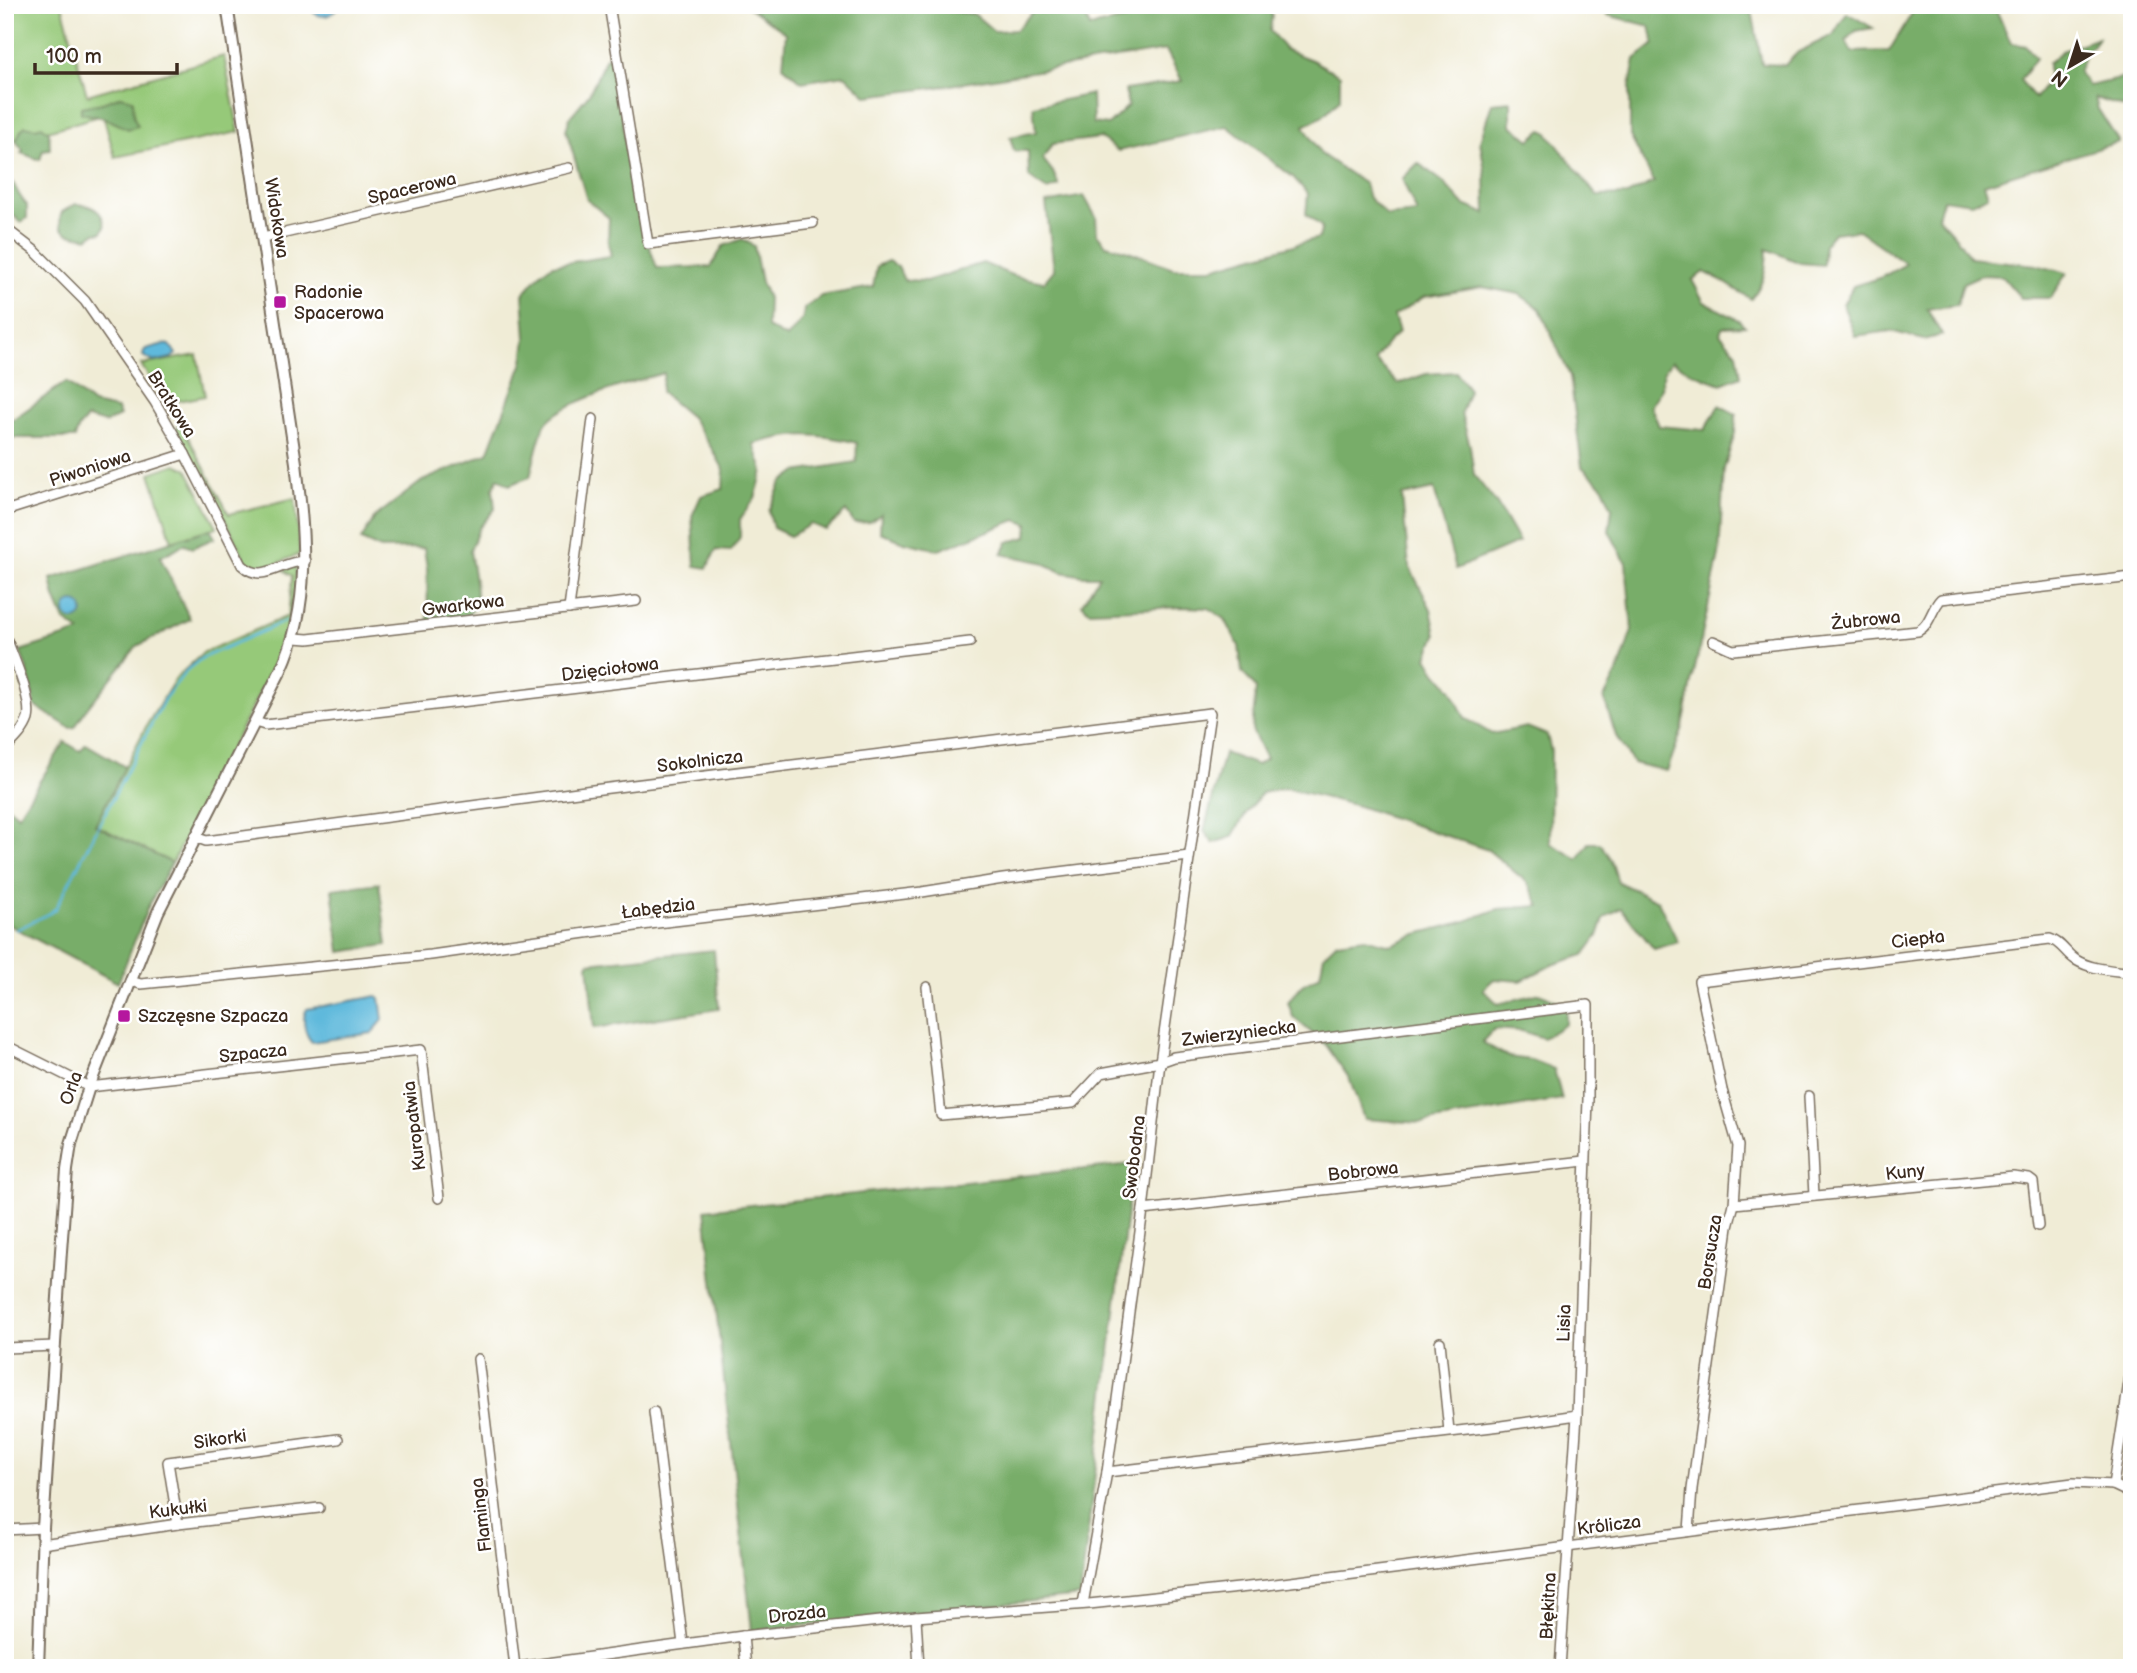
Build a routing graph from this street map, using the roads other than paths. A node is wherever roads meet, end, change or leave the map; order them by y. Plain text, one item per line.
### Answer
1 (227, 5) edge
2 (609, 5) edge
3 (569, 168) dead end
4 (813, 223) dead end
5 (5, 228) edge
6 (262, 238) junction
7 (593, 419) dead end
8 (185, 454) junction
9 (5, 511) edge
10 (305, 561) junction
11 (2132, 577) edge
12 (636, 601) dead end
13 (569, 608) junction
14 (5, 635) edge
15 (295, 638) junction
16 (1713, 641) dead end
17 (970, 642) dead end
18 (1210, 713) joint
19 (255, 722) junction
20 (5, 749) edge
21 (195, 838) junction
22 (1189, 856) junction
23 (2132, 973) edge
24 (130, 981) junction
25 (1699, 981) joint
26 (928, 987) dead end
27 (5, 1045) edge
28 (421, 1050) joint
29 (1160, 1062) junction
30 (89, 1087) junction
31 (1809, 1096) dead end
32 (1588, 1100) joint
33 (1585, 1161) junction
34 (1814, 1196) junction
35 (439, 1198) dead end
36 (1734, 1204) junction
37 (1143, 1210) junction
38 (2038, 1226) dead end
39 (1440, 1342) dead end
40 (55, 1346) junction
41 (5, 1348) edge
42 (478, 1359) dead end
43 (2132, 1363) edge
44 (654, 1412) dead end
45 (1577, 1415) junction
46 (1449, 1431) junction
47 (338, 1439) dead end
48 (1107, 1472) junction
49 (2113, 1485) junction
50 (2132, 1494) edge
51 (319, 1508) dead end
52 (178, 1524) junction
53 (43, 1528) junction
54 (5, 1530) edge
55 (1689, 1531) junction
56 (42, 1544) junction
57 (1567, 1547) junction
58 (1086, 1604) junction
59 (916, 1617) junction
60 (743, 1636) junction
61 (683, 1644) junction
62 (601, 1655) junction
63 (513, 1667) edge
64 (38, 1668) edge
65 (601, 1668) edge
66 (746, 1668) edge
67 (919, 1668) edge
68 (1560, 1668) edge

1 - 6 street, Widokowa
2 - 4 street
3 - 6 street, Spacerowa
5 - 8 street, Bratkowa
6 - 10 street, Widokowa
7 - 13 street
8 - 9 street, Piwoniowa
8 - 10 street, Bratkowa
10 - 15 street, Orla
11 - 16 street, Żubrowa
12 - 13 street, Gwarkowa
13 - 15 street, Gwarkowa
14 - 20 street
15 - 19 street, Orla
17 - 19 street, Dzięciołowa
18 - 21 street, Sokolnicza
18 - 22 street, Swobodna
19 - 21 street, Orla
21 - 24 street, Orla
22 - 24 street, Łabędzia
22 - 29 street, Swobodna
23 - 25 street, Ciepła
24 - 30 street, Orla
25 - 36 street, Borsucza
26 - 29 street, Zwierzyniecka
27 - 30 street
28 - 30 street, Szpacza
28 - 35 street, Kuropatwia
29 - 32 street, Zwierzyniecka
29 - 37 street, Swobodna
30 - 40 street, Orla
31 - 34 street
32 - 33 street, Lisia
33 - 37 street, Bobrowa
33 - 45 street, Lisia
34 - 36 street, Kuny
34 - 38 street, Kuny
36 - 55 street, Borsucza
37 - 48 street, Swobodna
39 - 46 street
40 - 41 street
40 - 53 street, Orla
42 - 63 street, Flaminga
43 - 49 street
44 - 61 street
45 - 46 street
45 - 57 street, Lisia
46 - 48 street
47 - 52 street, Sikorki
48 - 58 street, Swobodna
49 - 50 street, Królicza
49 - 55 street, Królicza
51 - 52 street, Kukułki
52 - 56 street, Kukułki
53 - 54 street
53 - 56 street, Orla
55 - 57 street, Królicza
56 - 64 street, Orla
57 - 58 street, Królicza
57 - 68 street, Błękitna
58 - 59 street, Drozda
59 - 60 street, Drozda
59 - 67 street
60 - 61 street, Drozda
60 - 66 street
61 - 62 street, Drozda
62 - 63 street, Drozda
62 - 65 street

